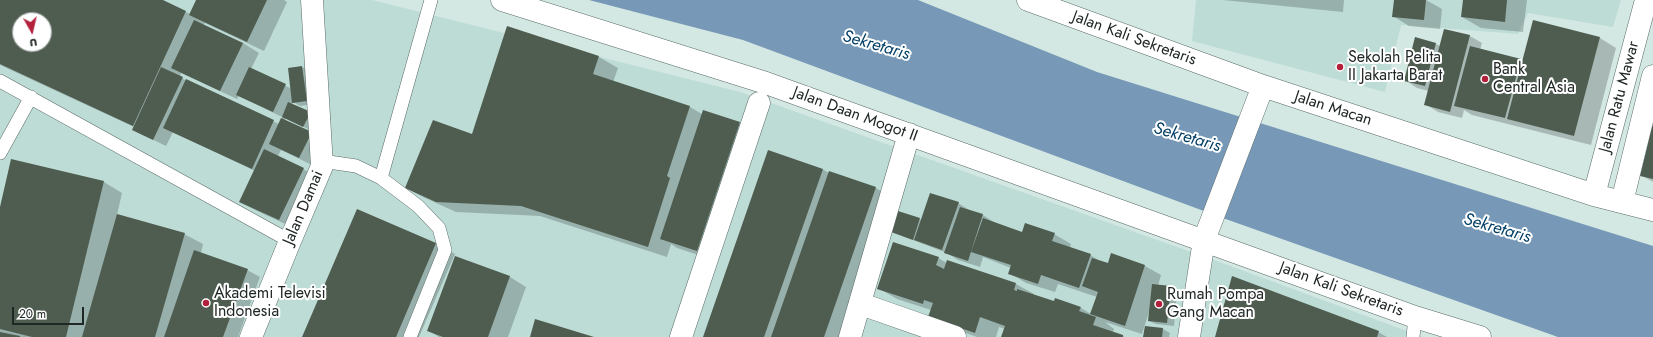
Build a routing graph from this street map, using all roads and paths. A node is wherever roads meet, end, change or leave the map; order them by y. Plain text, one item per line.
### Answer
1 (312, 0) edge
2 (431, 0) edge
3 (502, 0) edge
4 (1028, 0) edge
5 (1648, 2) edge
6 (1653, 76) edge
7 (0, 81) edge
8 (1261, 91) junction
9 (31, 97) junction
10 (760, 103) dead end
11 (909, 134) junction
12 (0, 153) edge
13 (322, 161) junction
14 (381, 178) junction
15 (1594, 194) junction
16 (1622, 202) junction
17 (1653, 210) edge
18 (1207, 233) junction
19 (290, 241) junction
20 (861, 304) junction
21 (1414, 327) edge
22 (251, 337) edge
23 (410, 337) edge
24 (681, 337) edge
25 (850, 337) edge
26 (955, 337) edge
27 (1189, 337) edge
28 (1480, 337) edge

1 - 13 street, Jalan Damai
2 - 14 lane
3 - 11 street, Jalan Daan Mogot II
4 - 8 street, Jalan Kali Sekretaris
5 - 15 street, Jalan Ratu Mawar
6 - 16 street, Jalan Ratu Mawar
7 - 9 lane
8 - 15 street, Jalan Macan
8 - 18 street
9 - 12 lane
9 - 19 lane
10 - 24 street
11 - 18 street, Jalan Daan Mogot II
11 - 20 street
13 - 14 lane
13 - 19 street, Jalan Damai
14 - 23 lane
15 - 16 street, Jalan Macan
16 - 17 street, Jalan Macan
18 - 21 street, Jalan Kali Sekretaris
18 - 27 street
19 - 22 street, Jalan Damai
20 - 25 street
20 - 26 street
21 - 28 street, Jalan Kali Sekretaris

